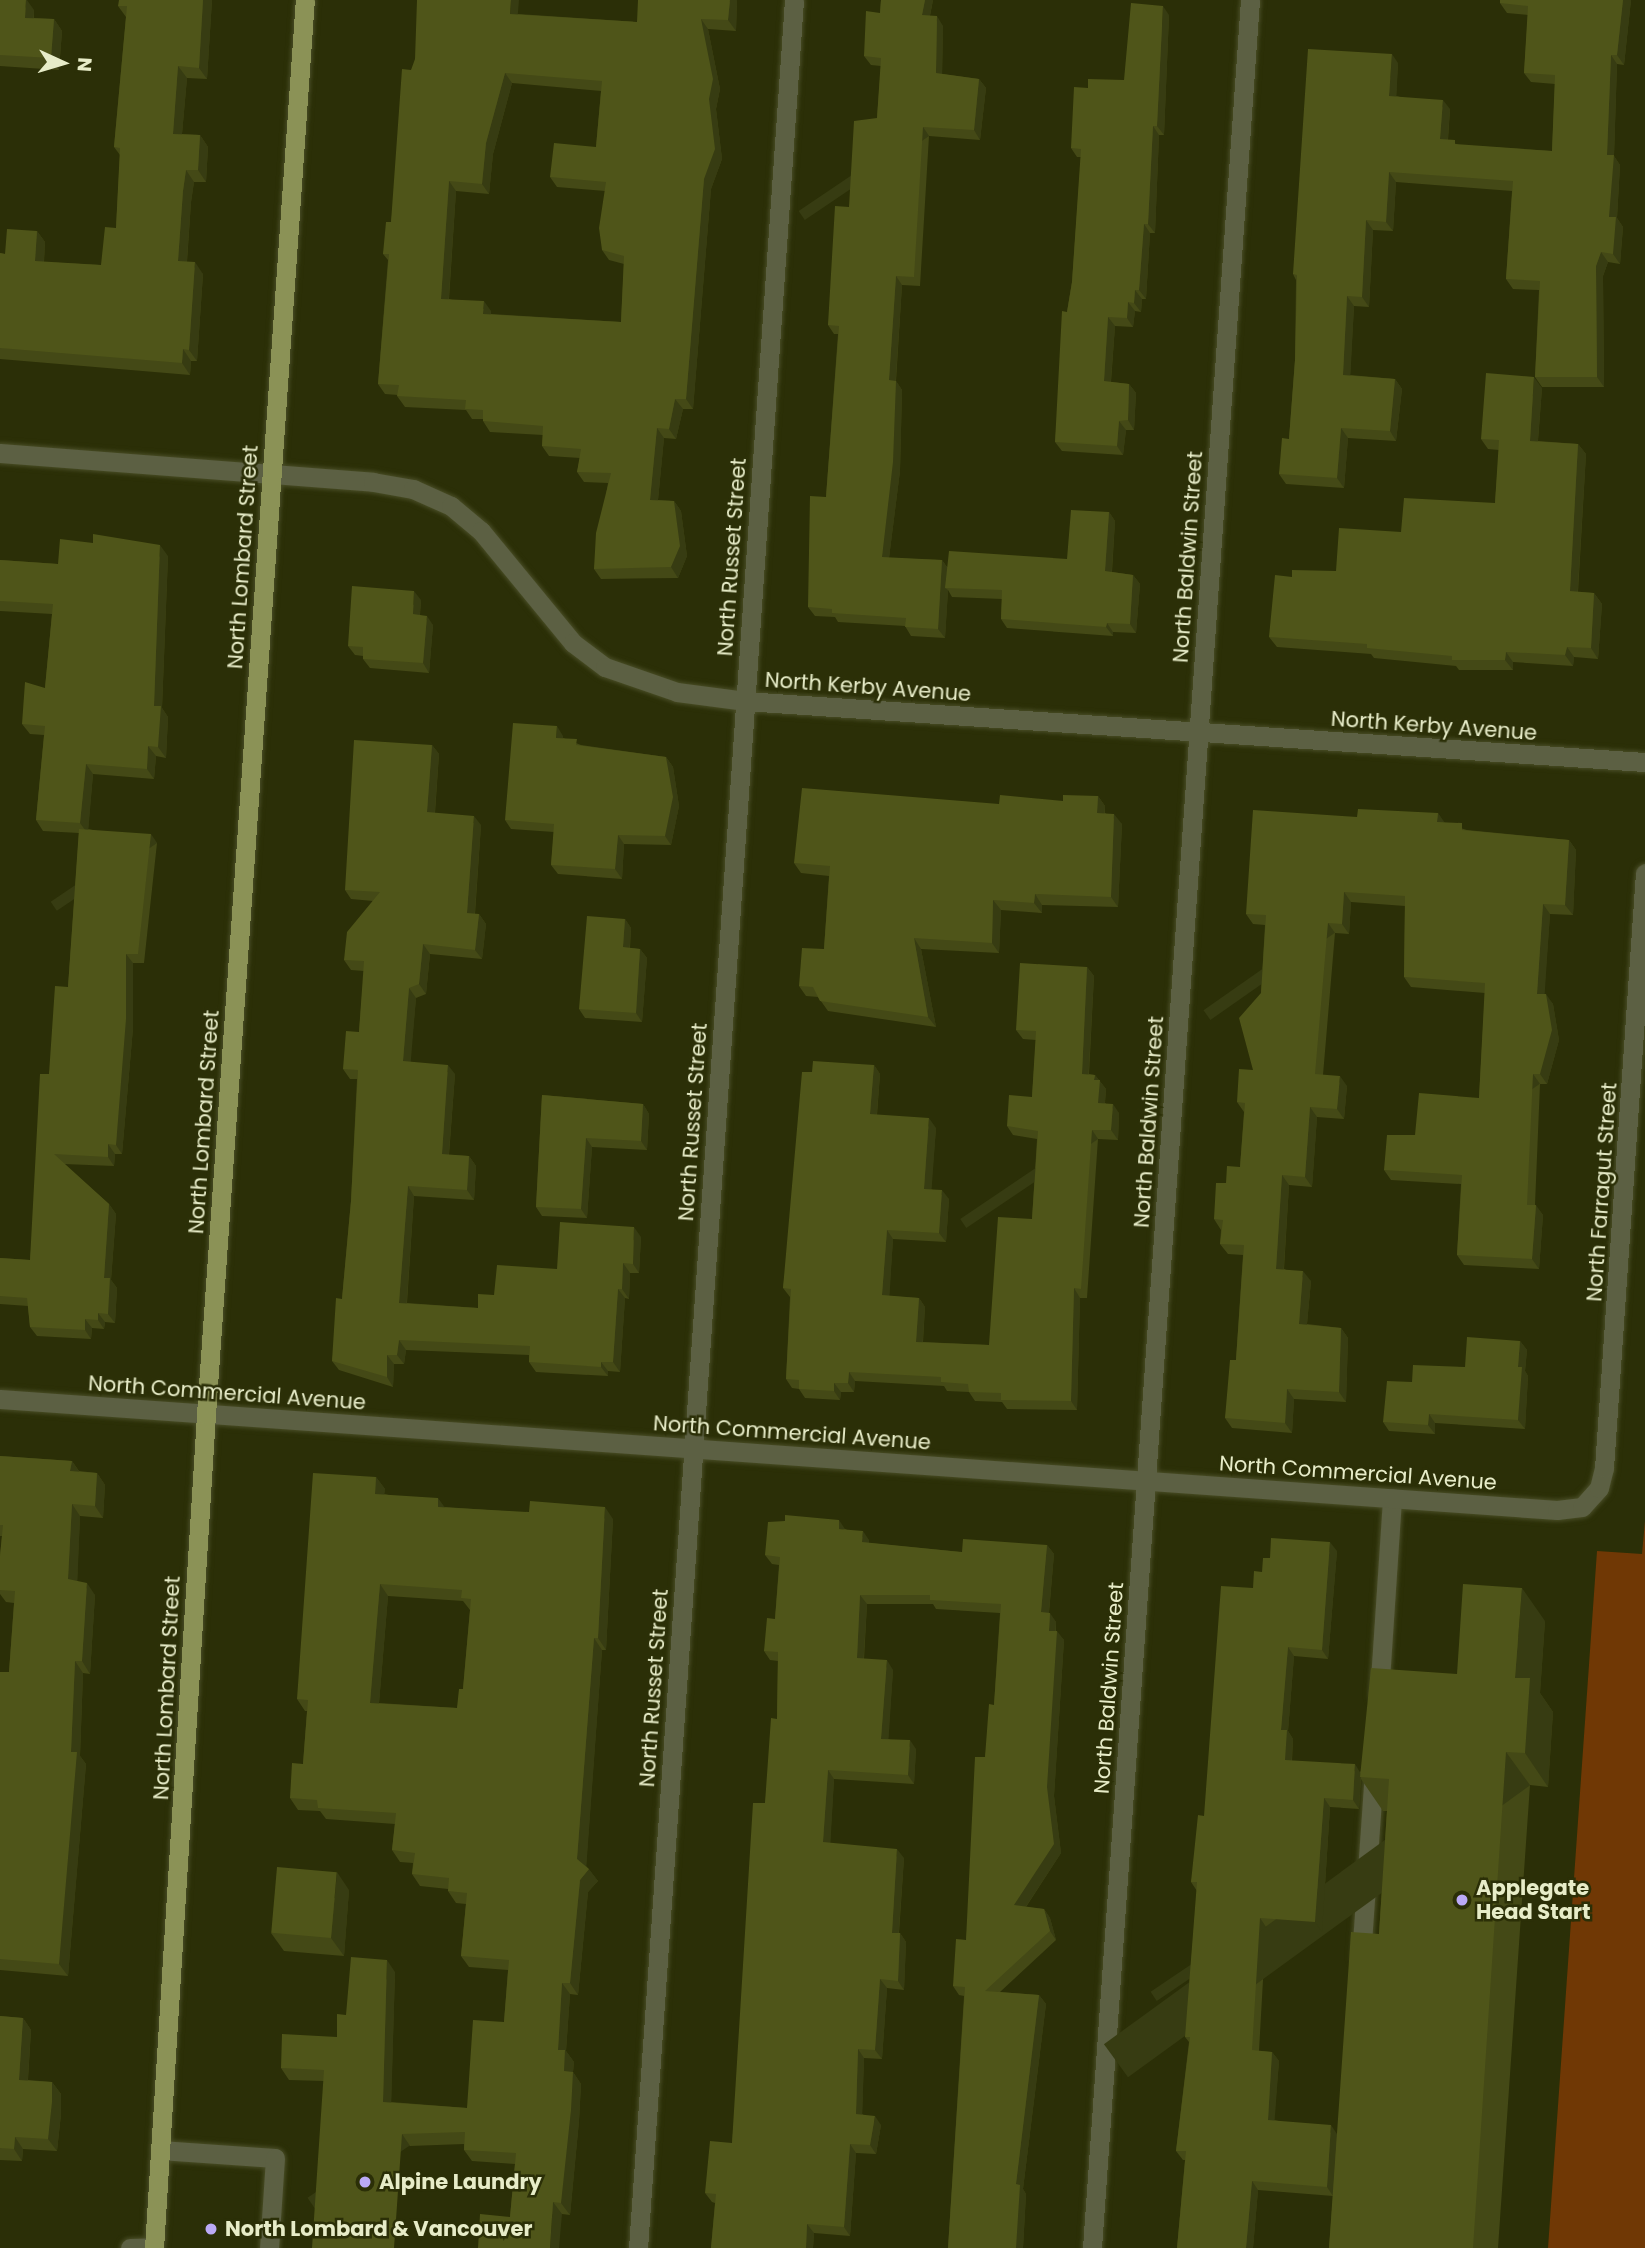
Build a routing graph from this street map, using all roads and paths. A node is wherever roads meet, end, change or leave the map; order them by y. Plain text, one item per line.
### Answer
1 (305, 0) edge
2 (794, 0) edge
3 (1250, 0) edge
4 (0, 453) edge
5 (272, 473) junction
6 (745, 701) junction
7 (1199, 734) junction
8 (1645, 762) edge
9 (1645, 873) edge
10 (0, 1399) edge
11 (206, 1414) junction
12 (693, 1449) junction
13 (1146, 1481) junction
14 (1392, 1498) junction
15 (1582, 1507) joint
16 (1377, 1720) edge
17 (1375, 1748) edge
18 (1359, 1984) edge
19 (160, 2150) junction
20 (130, 2248) edge
21 (154, 2248) edge
22 (269, 2248) edge
23 (638, 2248) edge
24 (1092, 2248) edge

1 - 5 main road, North Lombard Street
2 - 6 street, North Russet Street
3 - 7 street, North Baldwin Street
4 - 5 street, North Kerby Avenue
5 - 6 street, North Kerby Avenue
5 - 11 main road, North Lombard Street
6 - 7 street, North Kerby Avenue
6 - 12 street, North Russet Street
7 - 8 street, North Kerby Avenue
7 - 13 street, North Baldwin Street
9 - 15 street, North Farragut Street
10 - 11 street, North Commercial Avenue
11 - 12 street, North Commercial Avenue
11 - 19 main road, North Lombard Street
12 - 13 street, North Commercial Avenue
12 - 23 street, North Russet Street
13 - 14 street, North Commercial Avenue
13 - 24 street, North Baldwin Street
14 - 15 street, North Commercial Avenue
14 - 16 street
17 - 18 street
19 - 21 main road, North Lombard Street
19 - 22 street
20 - 21 street

